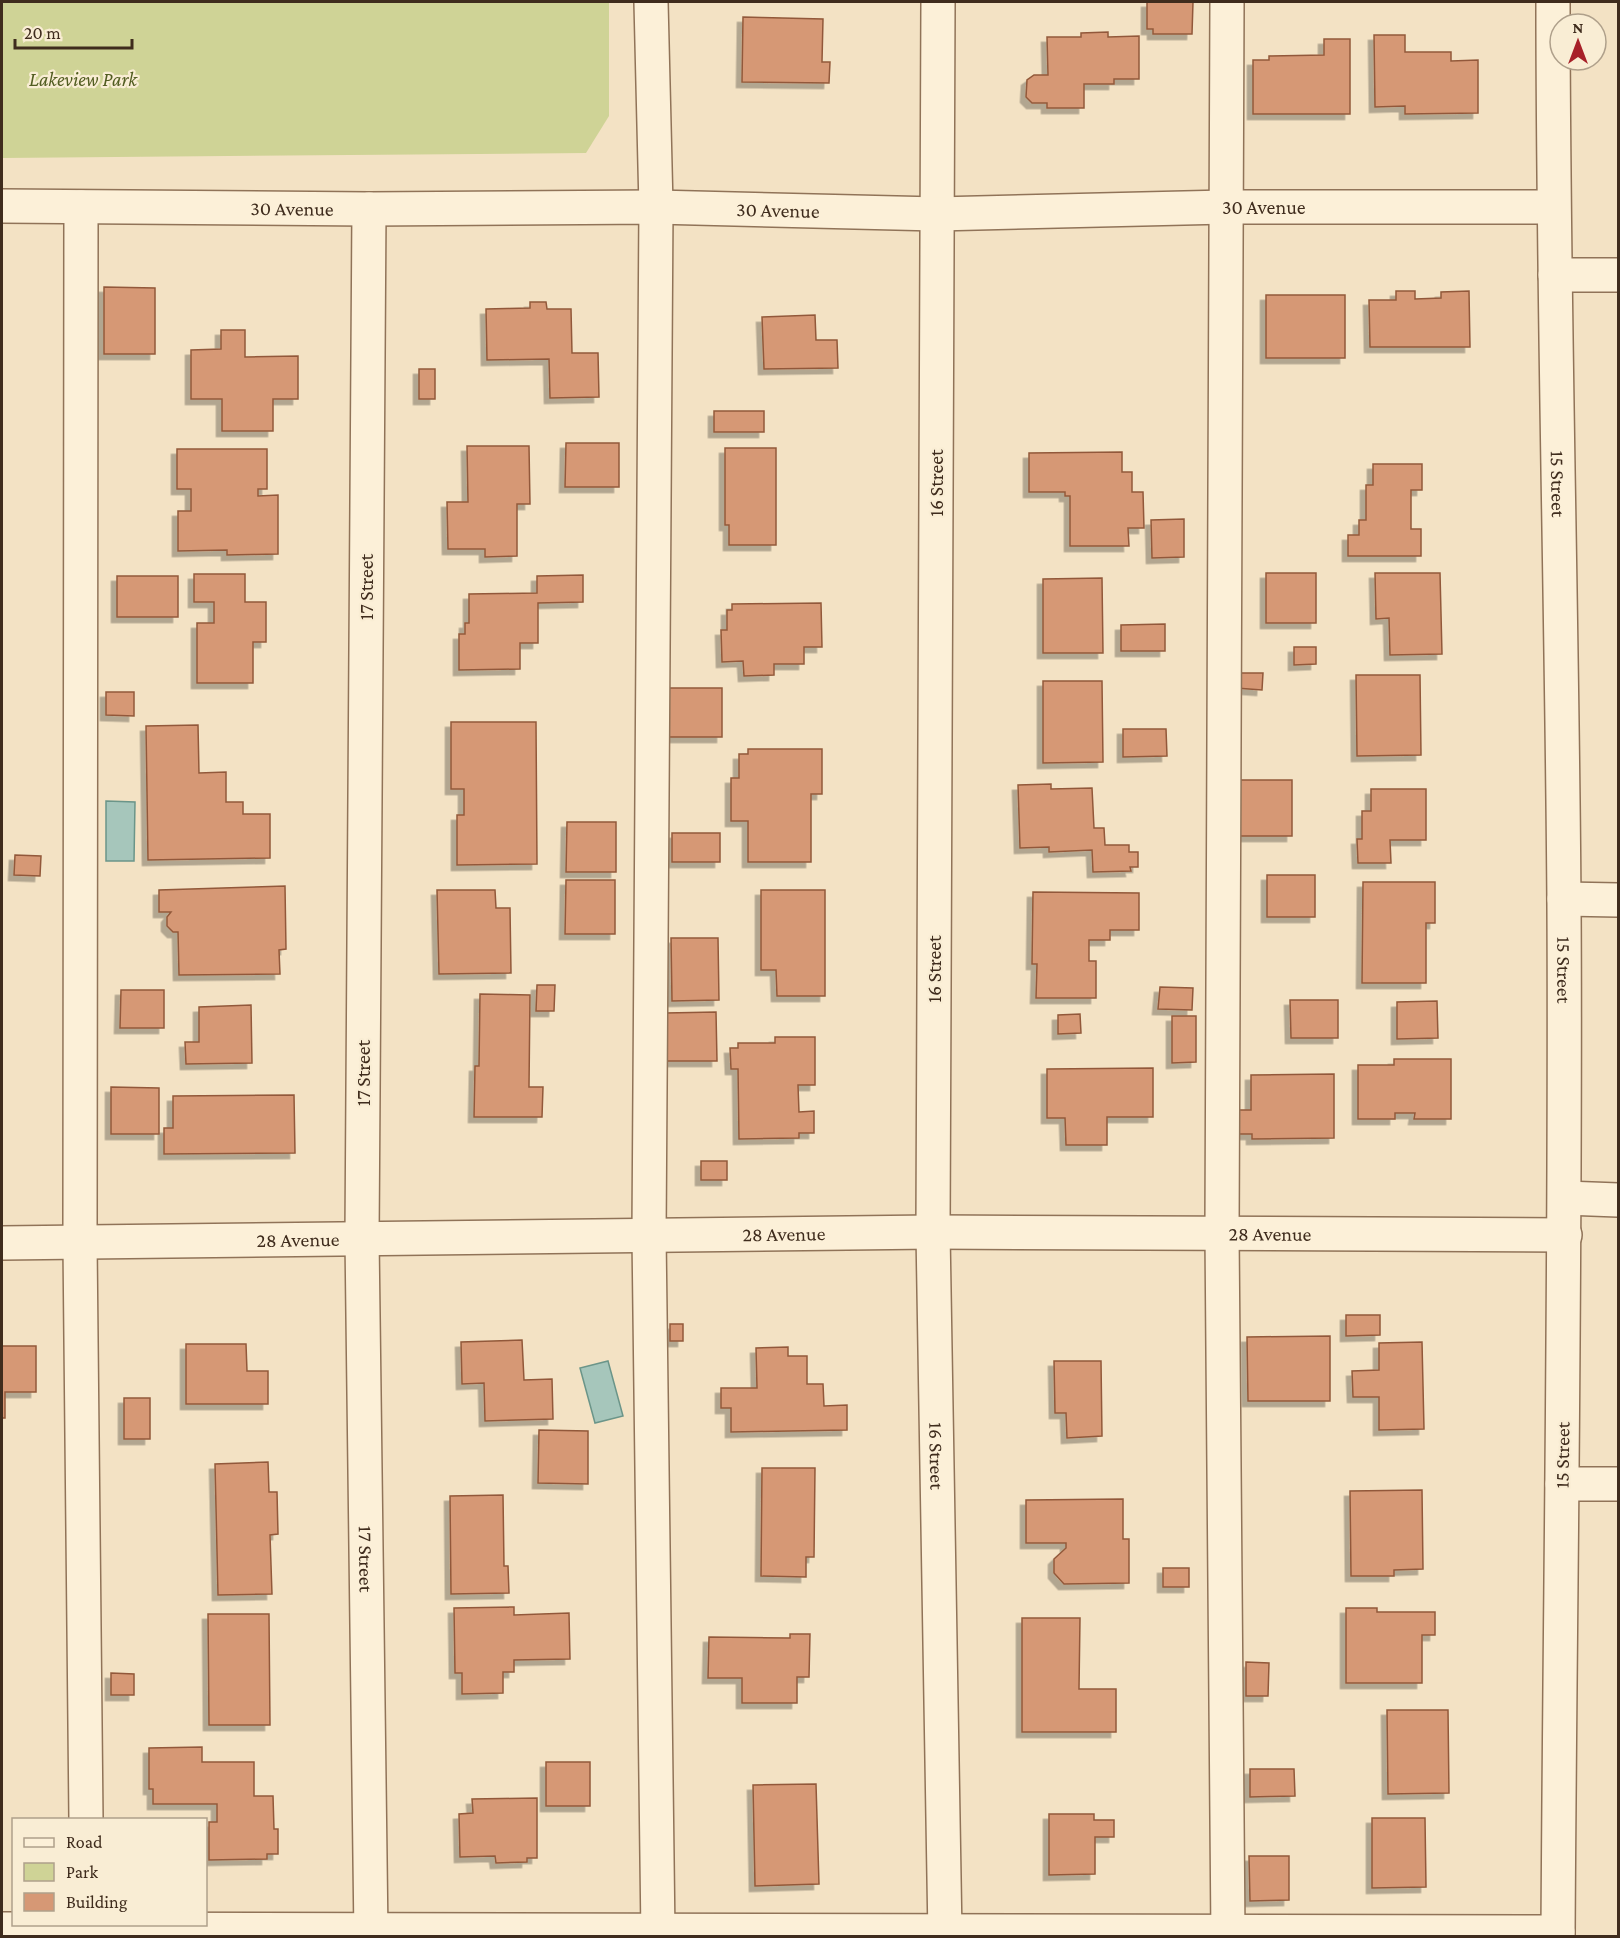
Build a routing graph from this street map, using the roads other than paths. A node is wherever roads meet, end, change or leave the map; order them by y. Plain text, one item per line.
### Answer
1 (651, 2) edge
2 (938, 2) edge
3 (1227, 2) edge
4 (1553, 2) edge
5 (2, 206) edge
6 (81, 207) junction
7 (656, 207) junction
8 (1226, 207) junction
9 (1553, 207) junction
10 (369, 209) junction
11 (937, 214) junction
12 (1555, 275) junction
13 (1618, 275) edge
14 (1564, 899) junction
15 (1618, 900) edge
16 (1565, 1198) junction
17 (1618, 1200) edge
18 (933, 1232) junction
19 (1222, 1233) junction
20 (1565, 1234) junction
21 (649, 1235) junction
22 (362, 1238) junction
23 (2, 1243) edge
24 (80, 1243) junction
25 (1562, 1484) junction
26 (1618, 1484) edge
27 (86, 1818) edge
28 (2, 1929) edge
29 (88, 1930) edge
30 (371, 1933) edge
31 (658, 1933) edge
32 (945, 1933) edge
33 (1228, 1934) edge
34 (1558, 1934) edge

1 - 7 street
2 - 11 street, 16 Street
3 - 8 street
4 - 9 street, 15 Street
5 - 6 street, 30 Avenue
6 - 10 street, 30 Avenue
6 - 24 street
7 - 10 street, 30 Avenue
7 - 11 street, 30 Avenue
7 - 21 street
8 - 9 street, 30 Avenue
8 - 11 street, 30 Avenue
8 - 19 street
9 - 12 street, 15 Street
10 - 22 street, 17 Street
11 - 18 street, 16 Street
12 - 13 street
12 - 14 street, 15 Street
14 - 15 street
14 - 16 street, 15 Street
16 - 17 street
16 - 20 street, 15 Street
18 - 19 street, 28 Avenue
18 - 21 street, 28 Avenue
18 - 32 street, 16 Street
19 - 20 street, 28 Avenue
19 - 33 street
20 - 25 street, 15 Street
21 - 22 street, 28 Avenue
21 - 31 street
22 - 24 street, 28 Avenue
22 - 30 street, 17 Street
23 - 24 street, 28 Avenue
24 - 27 street
25 - 26 street
25 - 34 street, 15 Street
28 - 29 street
29 - 30 street
30 - 31 street
31 - 32 street
32 - 33 street
33 - 34 street

